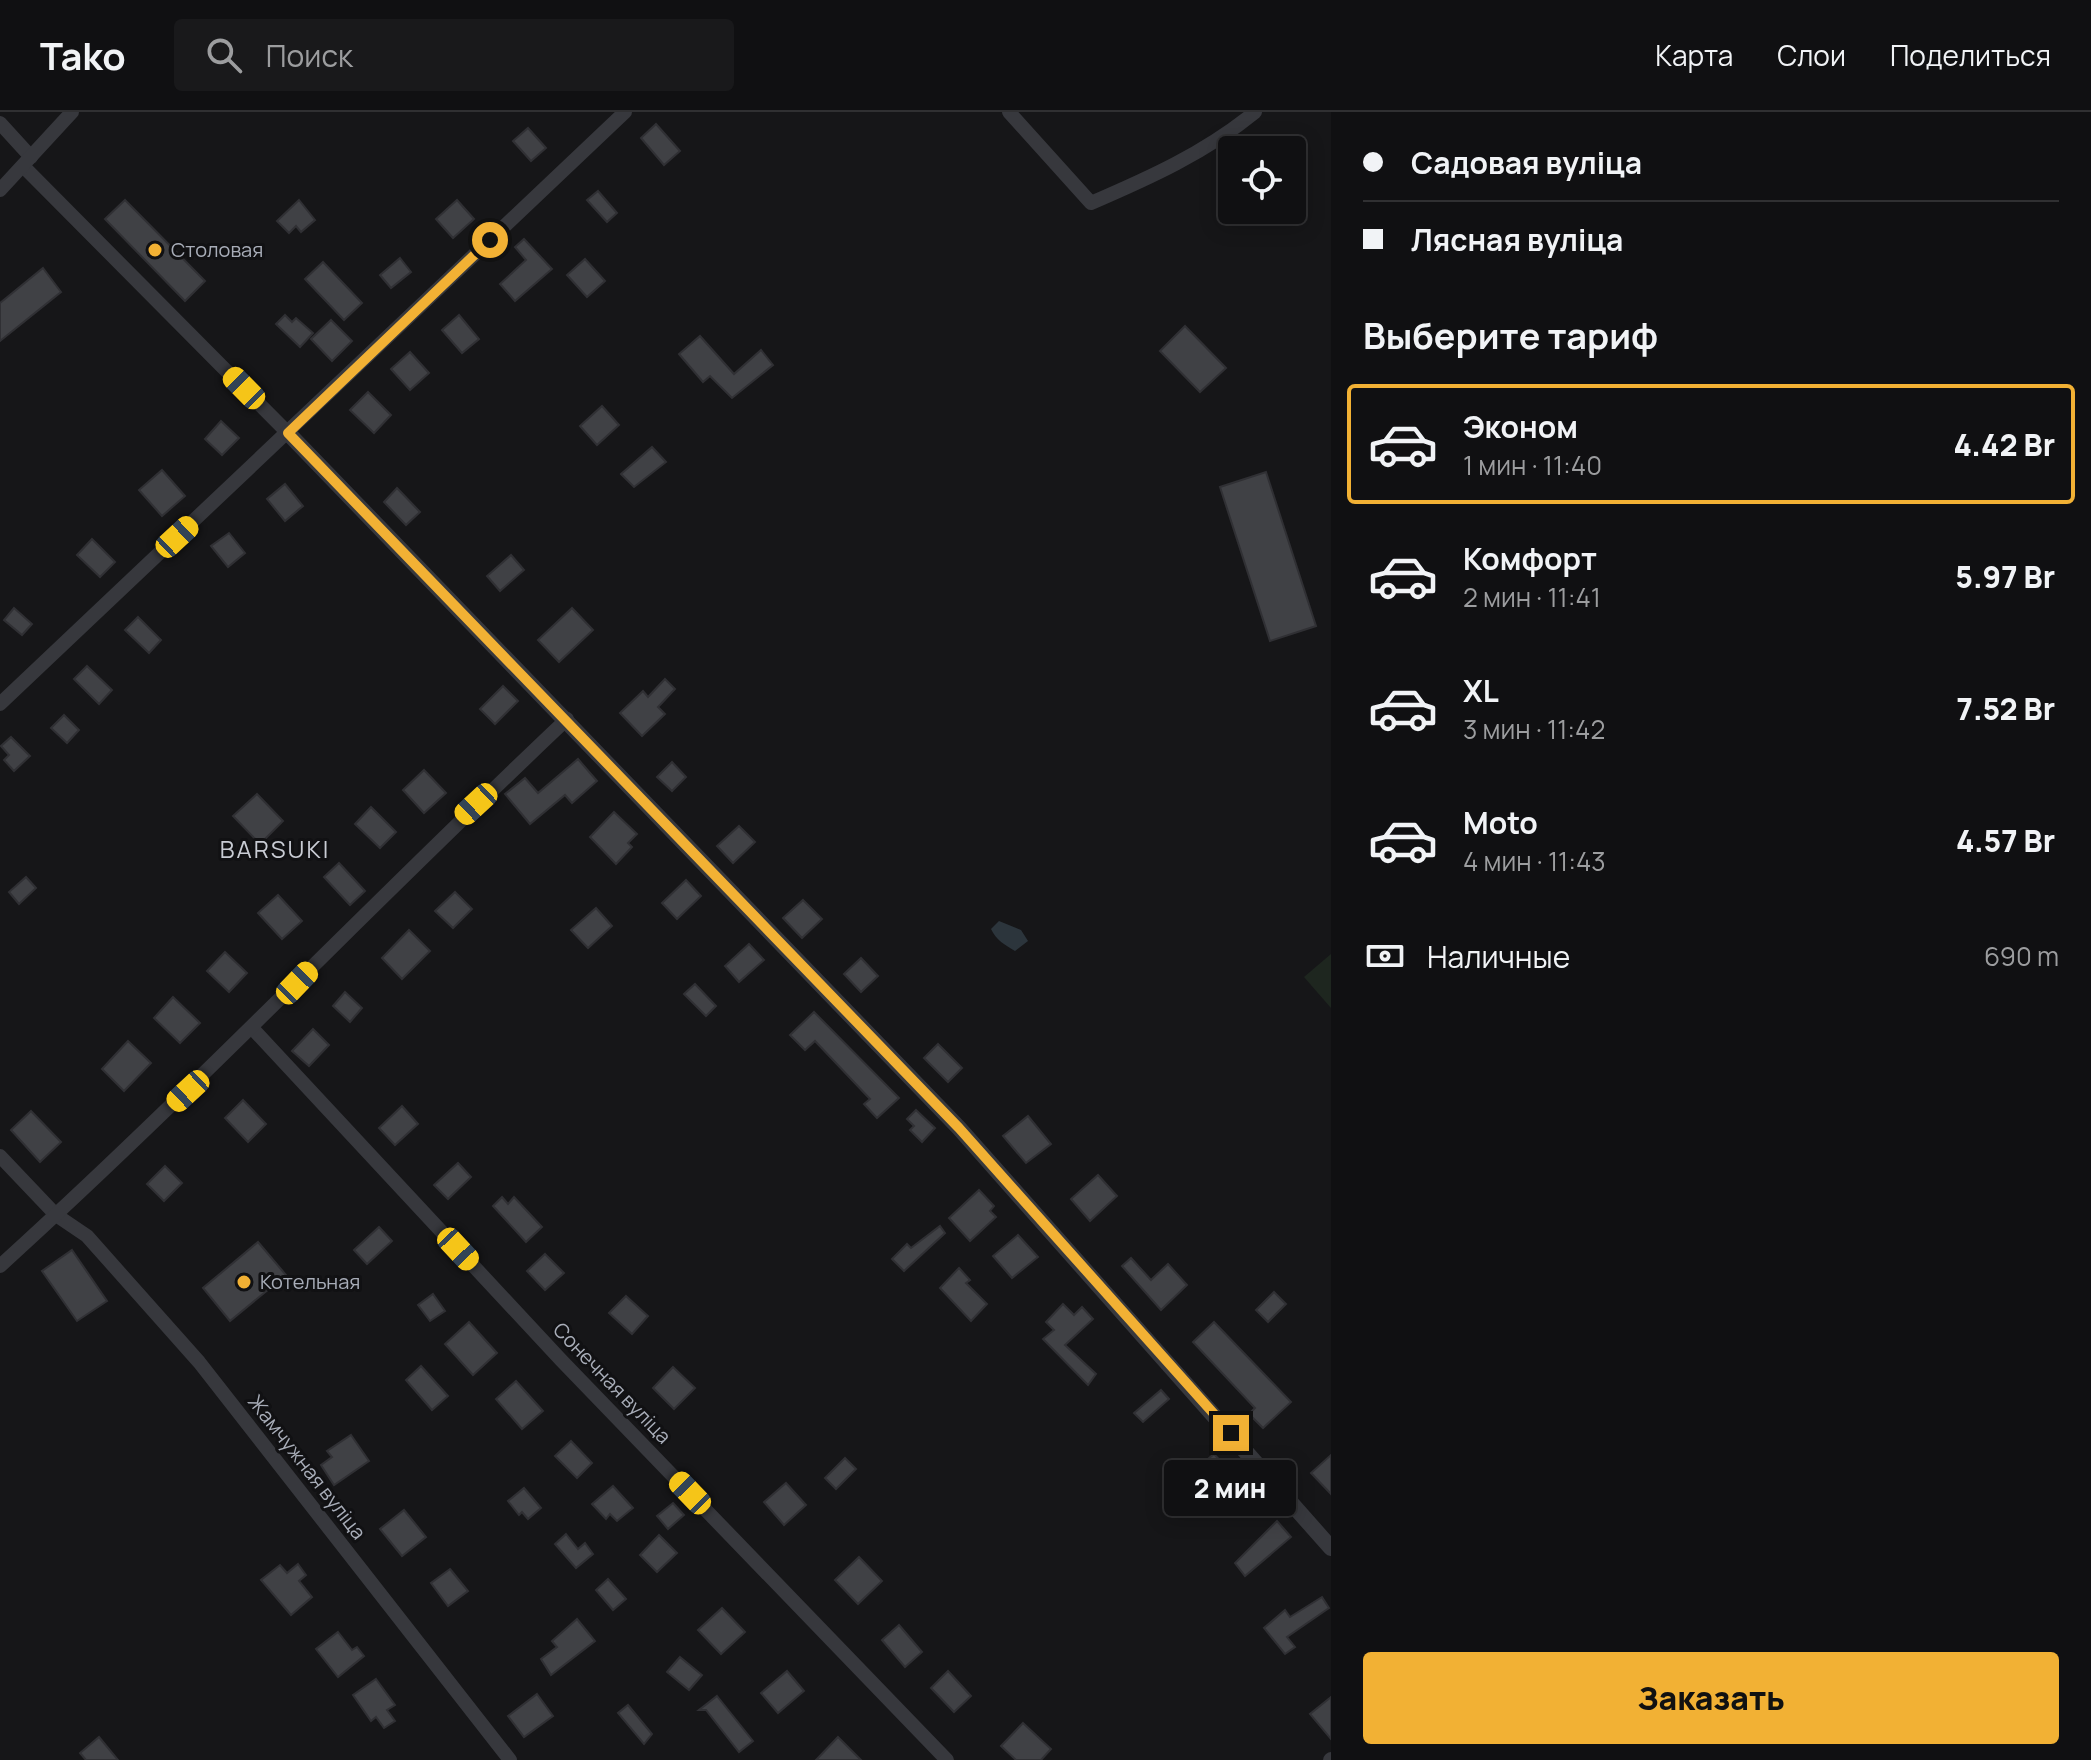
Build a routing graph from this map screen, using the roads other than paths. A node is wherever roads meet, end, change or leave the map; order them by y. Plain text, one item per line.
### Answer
1 (72, 112) edge
2 (625, 112) edge
3 (1009, 112) edge
4 (1255, 112) edge
5 (0, 123) edge
6 (27, 162) junction
7 (0, 190) edge
8 (288, 433) junction
9 (0, 704) edge
10 (567, 719) junction
11 (253, 1029) junction
12 (0, 1156) edge
13 (56, 1215) junction
14 (0, 1266) edge
15 (1331, 1548) edge
16 (510, 1760) edge
17 (947, 1760) edge

1 - 6 street
2 - 8 street
3 - 4 street
5 - 6 street
6 - 7 street
6 - 8 street
8 - 9 street
8 - 10 street
10 - 11 street
10 - 15 street
11 - 13 street
11 - 17 street, Сонечная вуліца
12 - 13 street, Жамчужная вуліца
13 - 14 street
13 - 16 street, Жамчужная вуліца

